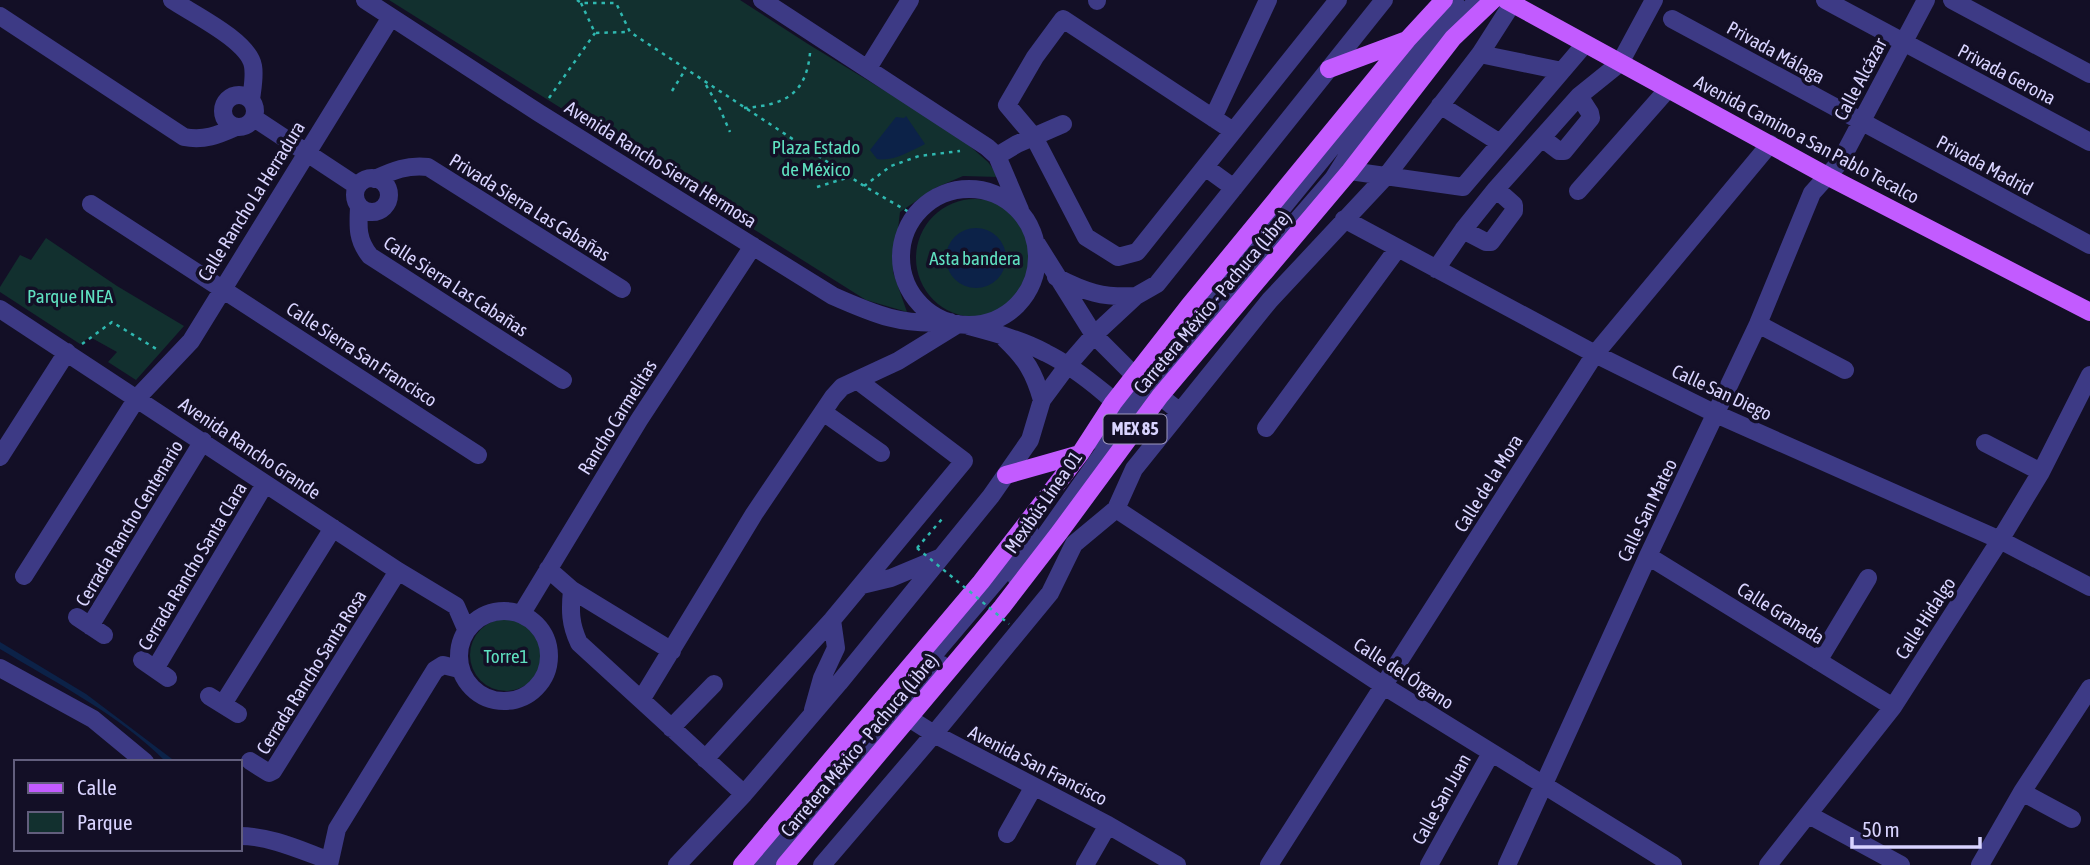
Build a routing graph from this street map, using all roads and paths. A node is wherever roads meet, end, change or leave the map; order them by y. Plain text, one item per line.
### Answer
1 (172, 0) edge
2 (365, 0) edge
3 (762, 0) edge
4 (910, 0) edge
5 (1268, 0) edge
6 (1338, 0) edge
7 (1384, 0) edge
8 (1444, 0) edge
9 (1455, 0) edge
10 (1479, 0) edge
11 (1493, 0) edge
12 (1654, 0) edge
13 (1825, 0) edge
14 (1926, 0) edge
15 (1952, 0) edge
16 (580, 1) edge
17 (617, 1) edge
18 (1509, 2) edge
19 (0, 16) edge
20 (391, 17) junction
21 (1672, 19) dead end
22 (811, 31) junction
23 (630, 32) junction
24 (595, 33) junction
25 (1407, 40) junction
26 (1903, 43) junction
27 (1585, 44) junction
28 (1480, 54) junction
29 (1620, 62) junction
30 (868, 68) junction
31 (1329, 69) junction
32 (685, 70) junction
33 (1562, 71) junction
34 (2090, 74) edge
35 (706, 83) junction
36 (1668, 89) junction
37 (672, 91) dead end
38 (1579, 96) junction
39 (1440, 105) junction
40 (744, 108) junction
41 (252, 109) junction
42 (539, 113) junction
43 (1213, 118) junction
44 (1861, 121) junction
45 (1063, 124) dead end
46 (236, 127) junction
47 (1233, 131) junction
48 (730, 132) dead end
49 (1034, 137) junction
50 (1542, 138) junction
51 (2090, 142) edge
52 (1500, 144) junction
53 (1770, 144) junction
54 (992, 152) junction
55 (305, 153) junction
56 (1205, 167) junction
57 (1350, 171) junction
58 (1387, 175) junction
59 (1827, 176) junction
60 (850, 177) junction
61 (375, 179) junction
62 (357, 186) junction
63 (864, 186) junction
64 (817, 187) dead end
65 (1234, 188) junction
66 (1496, 189) junction
67 (1578, 191) dead end
68 (91, 204) dead end
69 (359, 207) junction
70 (1022, 213) junction
71 (914, 215) junction
72 (1344, 219) junction
73 (1463, 230) junction
74 (1037, 244) junction
75 (2090, 245) edge
76 (753, 246) junction
77 (1398, 248) junction
78 (1436, 269) junction
79 (1055, 276) junction
80 (222, 288) junction
81 (1251, 288) junction
82 (622, 289) dead end
83 (1136, 296) junction
84 (1270, 300) junction
85 (0, 309) edge
86 (2090, 312) edge
87 (958, 324) junction
88 (1758, 324) junction
89 (1000, 335) junction
90 (1094, 335) junction
91 (1595, 354) junction
92 (72, 355) junction
93 (172, 360) junction
94 (1068, 365) junction
95 (1845, 370) dead end
96 (2090, 375) edge
97 (563, 380) dead end
98 (857, 380) junction
99 (1147, 386) junction
100 (137, 398) junction
101 (1042, 400) junction
102 (823, 412) junction
103 (1180, 412) junction
104 (1126, 413) junction
105 (1716, 414) junction
106 (1266, 428) dead end
107 (203, 441) junction
108 (1156, 442) junction
109 (1986, 443) dead end
110 (881, 453) dead end
111 (1080, 454) junction
112 (478, 456) dead end
113 (0, 457) edge
114 (2041, 472) junction
115 (1006, 475) junction
116 (265, 484) junction
117 (926, 507) junction
118 (1116, 509) junction
119 (333, 528) junction
120 (1066, 539) junction
121 (2000, 540) junction
122 (942, 556) junction
123 (1648, 556) junction
124 (548, 569) junction
125 (398, 571) junction
126 (24, 576) dead end
127 (1868, 578) dead end
128 (862, 585) junction
129 (2090, 587) edge
130 (572, 590) junction
131 (522, 613) junction
132 (832, 620) junction
133 (1009, 624) dead end
134 (90, 626) dead end
135 (466, 629) junction
136 (672, 651) junction
137 (1818, 661) junction
138 (0, 668) edge
139 (459, 668) junction
140 (155, 669) dead end
141 (714, 684) dead end
142 (1384, 686) junction
143 (2090, 688) edge
144 (640, 700) junction
145 (223, 704) dead end
146 (1893, 706) junction
147 (895, 709) junction
148 (812, 714) junction
149 (671, 728) junction
150 (934, 734) junction
151 (1491, 753) junction
152 (705, 759) junction
153 (143, 760) edge
154 (250, 761) dead end
155 (1542, 786) junction
156 (1033, 788) junction
157 (2022, 792) junction
158 (744, 794) junction
159 (1809, 815) junction
160 (2072, 819) dead end
161 (1108, 825) junction
162 (1007, 834) dead end
163 (242, 836) edge
164 (1870, 857) edge
165 (826, 860) edge
166 (328, 863) edge
167 (677, 865) edge
168 (743, 865) edge
169 (755, 865) edge
170 (771, 865) edge
171 (785, 865) edge
172 (846, 865) edge
173 (1085, 865) edge
174 (1177, 865) edge
175 (1269, 865) edge
176 (1429, 865) edge
177 (1507, 865) edge
178 (1673, 865) edge
179 (1768, 865) edge
180 (1901, 865) edge
181 (1980, 865) edge

1 - 41 street
2 - 20 street, Avenida Rancho Sierra Hermosa
3 - 22 street
4 - 30 street
5 - 43 street
6 - 47 street
7 - 31 street
8 - 25 main road, Carretera México - Pachuca (Libre) / MEX 85
9 - 99 street
10 - 99 street
11 - 57 main road, Carretera México - Pachuca (Libre) / MEX 85
12 - 29 street
13 - 26 street, Privada Gerona
14 - 26 street, Calle Alcázar
15 - 34 street
16 - 17 path
16 - 24 path
17 - 23 path
18 - 27 main road, Avenida Camino a San Pablo Tecalco
18 - 28 street
19 - 46 street
20 - 42 street, Avenida Rancho Sierra Hermosa
20 - 55 street, Calle Rancho La Herradura
21 - 44 street, Privada Málaga
22 - 30 street
22 - 40 path
23 - 24 path
23 - 32 path
24 - 42 path
25 - 31 main road
25 - 99 main road, Carretera México - Pachuca (Libre) / MEX 85
26 - 44 street, Calle Alcázar
26 - 51 street, Privada Gerona
27 - 29 main road, Avenida Camino a San Pablo Tecalco
27 - 33 street
28 - 33 street
28 - 39 street
29 - 36 main road, Avenida Camino a San Pablo Tecalco
29 - 38 street
30 - 54 street
31 - 65 street
32 - 35 path
32 - 37 path
33 - 52 street
35 - 40 path
35 - 48 path
36 - 53 main road, Avenida Camino a San Pablo Tecalco
36 - 67 street
38 - 50 street
38 - 50 street
39 - 52 street
39 - 58 street
40 - 60 path
41 - 46 street
41 - 46 street
41 - 55 street
42 - 76 street, Avenida Rancho Sierra Hermosa
43 - 47 street
43 - 49 street
44 - 59 street, Calle Alcázar
44 - 75 street, Privada Madrid
45 - 49 street
47 - 56 street
49 - 54 street
49 - 56 street
50 - 66 street
52 - 58 street
53 - 59 main road, Avenida Camino a San Pablo Tecalco
53 - 91 street, Calle de la Mora
54 - 63 path
54 - 70 street
55 - 62 street
55 - 80 street, Calle Rancho La Herradura
56 - 65 street
57 - 58 street
57 - 81 main road, Carretera México - Pachuca (Libre) / MEX 85
58 - 72 street
59 - 86 main road, Avenida Camino a San Pablo Tecalco
59 - 88 street, Calle San Mateo
60 - 63 path
60 - 64 path
61 - 62 street
61 - 69 street
61 - 82 street, Privada Sierra Las Cabañas
62 - 69 street
63 - 71 path
65 - 83 street
66 - 73 street
66 - 73 street
68 - 80 street, Calle Sierra San Francisco
69 - 97 street, Calle Sierra Las Cabañas
70 - 71 street
70 - 74 street
71 - 87 street
72 - 77 street, Calle San Diego
72 - 84 street
73 - 78 street
74 - 79 street
74 - 87 street
76 - 87 street, Avenida Rancho Sierra Hermosa
76 - 124 street, Rancho Carmelitas
77 - 78 street, Calle San Diego
77 - 106 street
78 - 91 street, Calle San Diego
79 - 83 street
79 - 90 street
80 - 93 street, Calle Rancho La Herradura
80 - 112 street, Calle Sierra San Francisco
81 - 84 street
81 - 99 main road, Carretera México - Pachuca (Libre) / MEX 85
83 - 90 street
84 - 103 street
85 - 92 street, Avenida Rancho Grande
87 - 89 street, Avenida Rancho Sierra Hermosa
87 - 98 street
88 - 95 street
88 - 105 street, Calle San Mateo
89 - 94 street, Avenida Rancho Sierra Hermosa
89 - 101 street
90 - 94 street
90 - 99 street
91 - 105 street, Calle San Diego
91 - 142 street, Calle de la Mora
92 - 93 path
92 - 100 street, Avenida Rancho Grande
92 - 113 street
93 - 100 street, Calle Rancho La Herradura
94 - 101 street
94 - 104 street, Avenida Rancho Sierra Hermosa
96 - 114 street, Calle Hidalgo
98 - 102 street
98 - 117 street
99 - 103 street
99 - 104 main road, Carretera México - Pachuca (Libre) / MEX 85
99 - 104 main road, Carretera México - Pachuca (Libre) / MEX 85
100 - 107 street, Avenida Rancho Grande
100 - 126 street, Calle Rancho La Herradura
101 - 115 street
102 - 110 street
102 - 136 street
103 - 108 street
104 - 108 street, Avenida Rancho Sierra Hermosa
104 - 111 main road, Carretera México - Pachuca (Libre) / MEX 85
104 - 120 main road, Carretera México - Pachuca (Libre) / MEX 85
104 - 147 street, Mexibús Línea 01
105 - 121 street, Calle San Diego
105 - 123 street, Calle San Mateo
107 - 116 street, Avenida Rancho Grande
107 - 134 street, Cerrada Rancho Centenario
108 - 118 street
109 - 114 street
111 - 115 main road
111 - 147 main road, Carretera México - Pachuca (Libre) / MEX 85
114 - 121 street, Calle Hidalgo
115 - 122 street
116 - 119 street, Avenida Rancho Grande
116 - 140 street, Cerrada Rancho Santa Clara
117 - 128 street
117 - 133 path, bridge
118 - 120 street
118 - 142 street, Calle del Órgano
119 - 125 street, Avenida Rancho Grande
119 - 145 street
120 - 147 main road, Carretera México - Pachuca (Libre) / MEX 85
120 - 150 street
121 - 129 street, Calle San Diego
121 - 146 street, Calle Hidalgo
122 - 128 street
122 - 148 street
123 - 137 street, Calle Granada
123 - 155 street, Calle San Mateo
124 - 130 street
124 - 131 street, Rancho Carmelitas
125 - 135 street, Avenida Rancho Grande
125 - 154 street, Cerrada Rancho Santa Rosa
127 - 137 street
128 - 132 street
130 - 136 street
130 - 144 street
131 - 135 street
131 - 139 street
132 - 148 street
132 - 152 street
135 - 139 street
136 - 144 street
137 - 146 street, Calle Granada
138 - 153 street
139 - 166 street
141 - 149 street
142 - 151 street, Calle del Órgano
142 - 175 street, Calle de la Mora
143 - 157 street
144 - 149 street
146 - 159 street, Calle Hidalgo
147 - 150 street, Avenida San Francisco
147 - 168 main road, Carretera México - Pachuca (Libre) / MEX 85
147 - 169 street, Mexibús Línea 01
147 - 170 street, Mexibús Línea 01
147 - 171 main road, Carretera México - Pachuca (Libre) / MEX 85
148 - 158 street
149 - 152 street
150 - 156 street, Avenida San Francisco
150 - 165 street
151 - 155 street, Calle del Órgano
151 - 176 street, Calle San Juan
152 - 158 street
155 - 177 street, Calle San Mateo
155 - 178 street, Calle del Órgano
156 - 161 street, Avenida San Francisco
156 - 162 street
157 - 160 street
157 - 181 street
158 - 167 street
159 - 164 street
159 - 179 street, Calle Hidalgo
161 - 173 street
161 - 174 street, Avenida San Francisco
163 - 166 street
164 - 180 street
165 - 172 street

